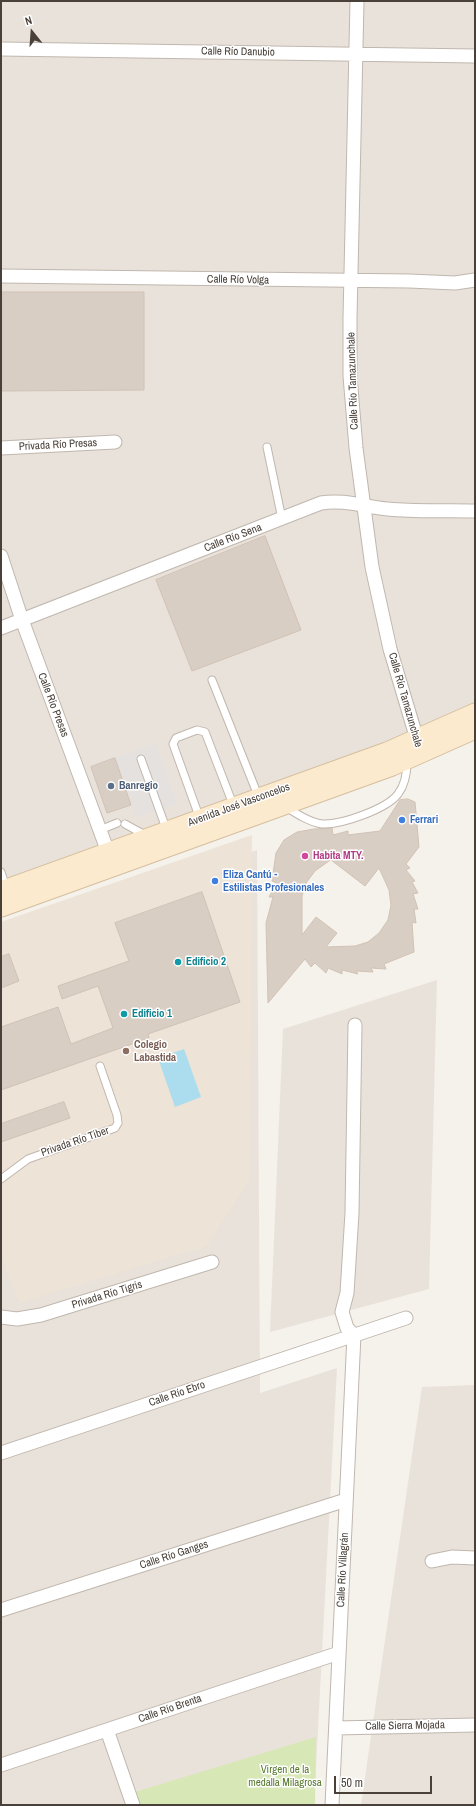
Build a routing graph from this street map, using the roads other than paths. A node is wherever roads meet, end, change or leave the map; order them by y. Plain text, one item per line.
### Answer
1 (357, 1) edge
2 (1, 49) edge
3 (475, 51) edge
4 (357, 53) junction
5 (458, 54) junction
6 (475, 56) edge
7 (1, 276) edge
8 (475, 280) edge
9 (351, 281) junction
10 (455, 283) junction
11 (475, 286) edge
12 (115, 442) dead end
13 (267, 447) dead end
14 (1, 448) edge
15 (364, 506) junction
16 (475, 510) edge
17 (282, 518) junction
18 (1, 556) edge
19 (22, 620) junction
20 (1, 628) edge
21 (212, 680) dead end
22 (475, 713) edge
23 (475, 729) edge
24 (415, 751) junction
25 (141, 759) dead end
26 (259, 798) junction
27 (284, 806) junction
28 (234, 807) junction
29 (200, 820) junction
30 (117, 823) dead end
31 (125, 824) dead end
32 (100, 830) junction
33 (167, 831) junction
34 (149, 837) junction
35 (108, 852) junction
36 (4, 893) edge
37 (355, 1025) dead end
38 (100, 1066) dead end
39 (1, 1179) edge
40 (212, 1262) dead end
41 (1, 1317) edge
42 (406, 1318) dead end
43 (354, 1335) junction
44 (1, 1453) edge
45 (346, 1500) junction
46 (475, 1558) edge
47 (432, 1561) dead end
48 (1, 1610) edge
49 (339, 1653) junction
50 (475, 1725) edge
51 (336, 1728) junction
52 (107, 1730) junction
53 (1, 1765) edge
54 (133, 1805) edge
55 (332, 1805) edge

1 - 4 street, Calle Río Tamazunchale
2 - 4 street, Calle Río Danubio
3 - 5 street
4 - 5 street, Calle Río Danubio
4 - 9 street, Calle Río Tamazunchale
5 - 6 street, Calle Río Danubio
7 - 9 street, Calle Río Volga
8 - 10 street, Calle Río Volga
9 - 10 street, Calle Río Volga
9 - 15 street, Calle Río Tamazunchale
10 - 11 street
12 - 14 street, Privada Río Presas
13 - 17 lane
15 - 16 street, Calle Río Sena
15 - 17 street, Calle Río Sena
15 - 24 street, Calle Río Tamazunchale
17 - 19 street, Calle Río Sena
18 - 19 street, Calle Río Presas
19 - 20 street, Calle Río Sena
19 - 32 street, Calle Río Presas
21 - 26 lane
22 - 24 main road, Avenida José Vasconcelos
23 - 24 main road, Avenida José Vasconcelos
24 - 26 main road, Avenida José Vasconcelos
24 - 27 main road, Avenida José Vasconcelos
24 - 27 lane
25 - 33 lane
26 - 28 main road, Avenida José Vasconcelos
27 - 36 main road, Avenida José Vasconcelos
28 - 29 main road, Avenida José Vasconcelos
28 - 29 lane
29 - 33 main road, Avenida José Vasconcelos
30 - 32 lane
31 - 34 lane
32 - 35 street, Calle Río Presas
33 - 34 main road, Avenida José Vasconcelos
34 - 35 main road, Avenida José Vasconcelos
35 - 36 main road, Avenida José Vasconcelos
37 - 43 street
38 - 39 lane, Privada Río Tiber
40 - 41 street, Privada Río Tigris
42 - 43 street, Calle Río Ebro
43 - 44 street, Calle Río Ebro
43 - 45 street, Calle Río Villagrán
45 - 48 street, Calle Río Ganges
45 - 49 street, Calle Río Villagrán
46 - 47 street
49 - 51 street, Calle Río Villagrán
49 - 52 street, Calle Río Brenta
50 - 51 street, Calle Sierra Mojada
51 - 55 street, Calle Río Villagrán
52 - 53 street, Calle Río Brenta
52 - 54 street

